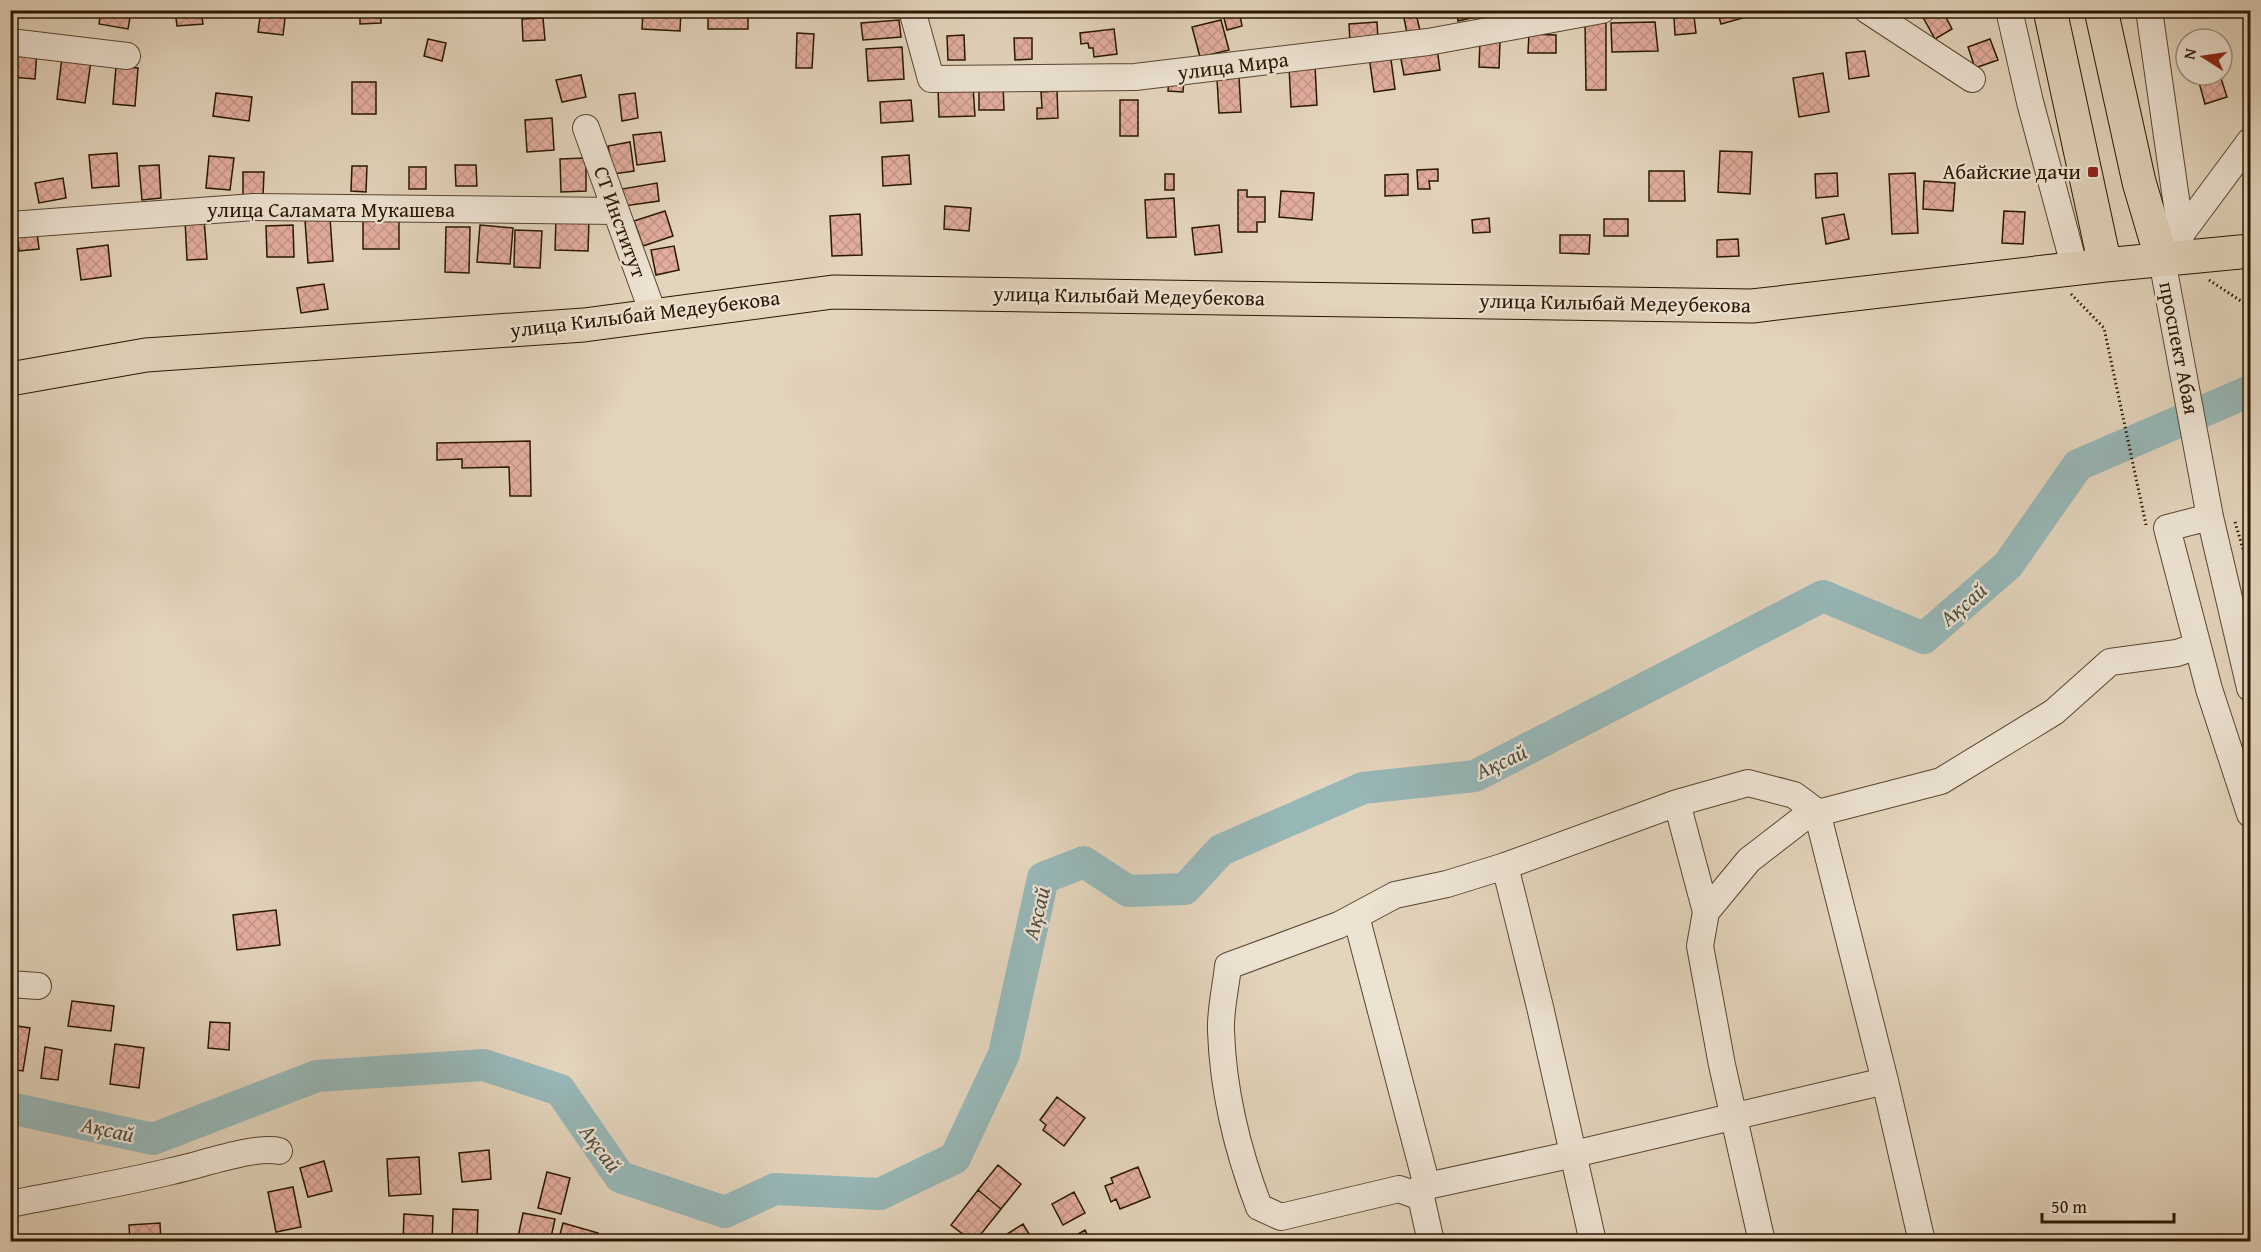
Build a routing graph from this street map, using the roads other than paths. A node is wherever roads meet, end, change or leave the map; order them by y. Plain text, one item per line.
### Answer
1 (912, 10) edge
2 (1602, 10) edge
3 (1867, 10) edge
4 (2008, 10) edge
5 (2050, 10) edge
6 (2101, 10) edge
7 (2149, 10) edge
8 (10, 42) edge
9 (127, 56) dead end
10 (1972, 79) dead end
11 (586, 128) dead end
12 (2250, 141) edge
13 (616, 212) junction
14 (10, 225) edge
15 (2174, 251) junction
16 (2250, 251) edge
17 (2076, 268) junction
18 (654, 316) junction
19 (10, 379) edge
20 (2221, 516) junction
21 (2198, 646) junction
22 (2250, 687) edge
23 (1677, 803) junction
24 (1817, 812) junction
25 (2250, 814) edge
26 (1505, 867) junction
27 (1706, 912) junction
28 (1356, 916) junction
29 (10, 984) edge
30 (38, 986) dead end
31 (1885, 1081) junction
32 (1735, 1116) junction
33 (279, 1152) dead end
34 (1574, 1154) junction
35 (1418, 1189) junction
36 (10, 1204) edge
37 (1431, 1242) edge
38 (1593, 1242) edge
39 (1762, 1242) edge
40 (1922, 1242) edge

1 - 2 street, улица Мира
3 - 10 street
4 - 17 street
5 - 17 main road
6 - 15 main road, проспект Абая
7 - 15 street
8 - 9 street
11 - 13 street, СТ Институт
12 - 15 street
13 - 14 street, улица Саламата Мукашева
13 - 18 street, СТ Институт
15 - 16 main road, улица Килыбай Медеубекова
15 - 17 main road, улица Килыбай Медеубекова
15 - 20 street, проспект Абая
17 - 18 main road, улица Килыбай Медеубекова
18 - 19 main road, улица Килыбай Медеубекова
20 - 21 street
20 - 22 street, проспект Абая
21 - 24 street
21 - 25 street
23 - 24 street
23 - 26 street
23 - 27 street
24 - 27 street
24 - 31 street
26 - 28 street
26 - 34 street
27 - 32 street
28 - 35 street
28 - 35 street
29 - 30 street
31 - 32 street
31 - 40 street
32 - 34 street
32 - 39 street
33 - 36 street
34 - 35 street
34 - 38 street
35 - 37 street

